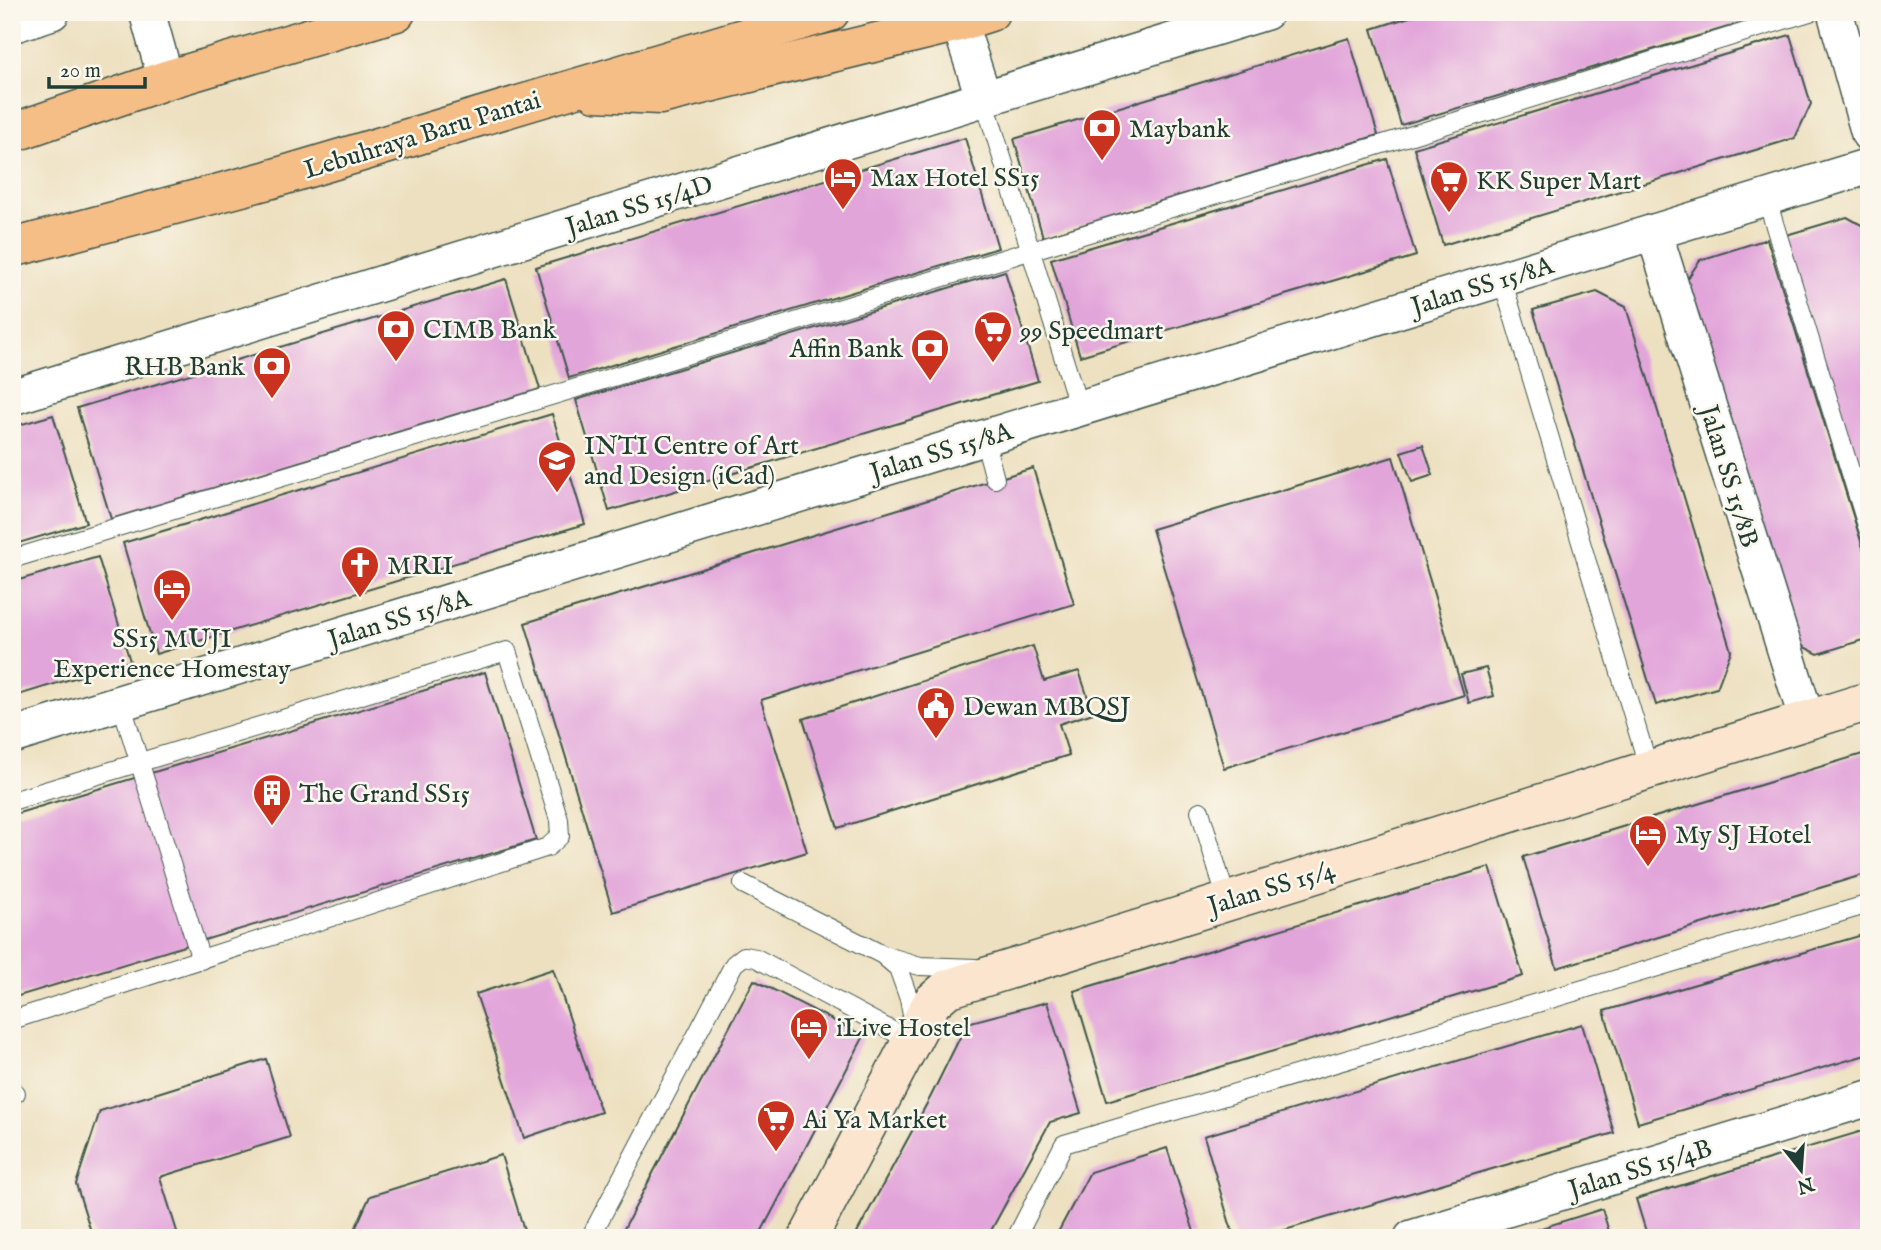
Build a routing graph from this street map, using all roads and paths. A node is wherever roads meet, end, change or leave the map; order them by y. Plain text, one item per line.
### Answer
1 (52, 12) edge
2 (147, 12) edge
3 (396, 12) edge
4 (830, 12) edge
5 (1266, 12) edge
6 (1810, 12) edge
7 (1835, 12) edge
8 (974, 17) edge
9 (12, 24) edge
10 (166, 80) junction
11 (571, 90) junction
12 (984, 99) junction
13 (12, 133) edge
14 (1869, 134) edge
15 (1869, 166) edge
16 (1766, 197) junction
17 (1654, 232) junction
18 (12, 248) edge
19 (1030, 251) junction
20 (1502, 279) junction
21 (12, 397) edge
22 (1079, 408) junction
23 (984, 438) junction
24 (995, 479) dead end
25 (1869, 532) edge
26 (12, 559) edge
27 (1869, 701) edge
28 (121, 703) junction
29 (1807, 720) junction
30 (12, 736) edge
31 (141, 762) junction
32 (1649, 769) junction
33 (12, 801) edge
34 (1200, 811) dead end
35 (743, 884) dead end
36 (1227, 901) junction
37 (1869, 904) edge
38 (883, 955) junction
39 (201, 960) junction
40 (1007, 969) junction
41 (12, 1020) edge
42 (913, 1038) junction
43 (1869, 1098) edge
44 (590, 1238) edge
45 (808, 1238) edge
46 (1016, 1238) edge
47 (1412, 1238) edge

1 - 9 street
2 - 10 street
3 - 10 highway
4 - 11 highway, Lebuhraya Baru Pantai
5 - 12 street, Jalan SS 15/4D
6 - 19 lane
7 - 14 street
8 - 11 highway
8 - 12 street
10 - 13 highway
11 - 18 highway, Lebuhraya Baru Pantai
12 - 19 lane
12 - 21 street, Jalan SS 15/4D
15 - 16 street, Jalan SS 15/8A
16 - 17 street, Jalan SS 15/8A
16 - 25 lane
17 - 20 street, Jalan SS 15/8A
17 - 29 street, Jalan SS 15/8B
19 - 22 lane
19 - 26 lane
20 - 22 street, Jalan SS 15/8A
20 - 32 lane
22 - 23 street, Jalan SS 15/8A
23 - 24 lane
23 - 28 street, Jalan SS 15/8A
27 - 29 street, Jalan SS 15/4
28 - 30 street, Jalan SS 15/8A
28 - 31 lane
29 - 32 street, Jalan SS 15/4
31 - 33 lane
31 - 39 lane
31 - 39 lane
32 - 36 street, Jalan SS 15/4
34 - 36 lane
35 - 38 lane
36 - 40 street, Jalan SS 15/4
37 - 46 lane
38 - 40 lane
38 - 42 lane
39 - 41 lane
40 - 42 street, Jalan SS 15/4
42 - 44 lane
42 - 45 street, Jalan SS 15/4
43 - 47 street, Jalan SS 15/4B

